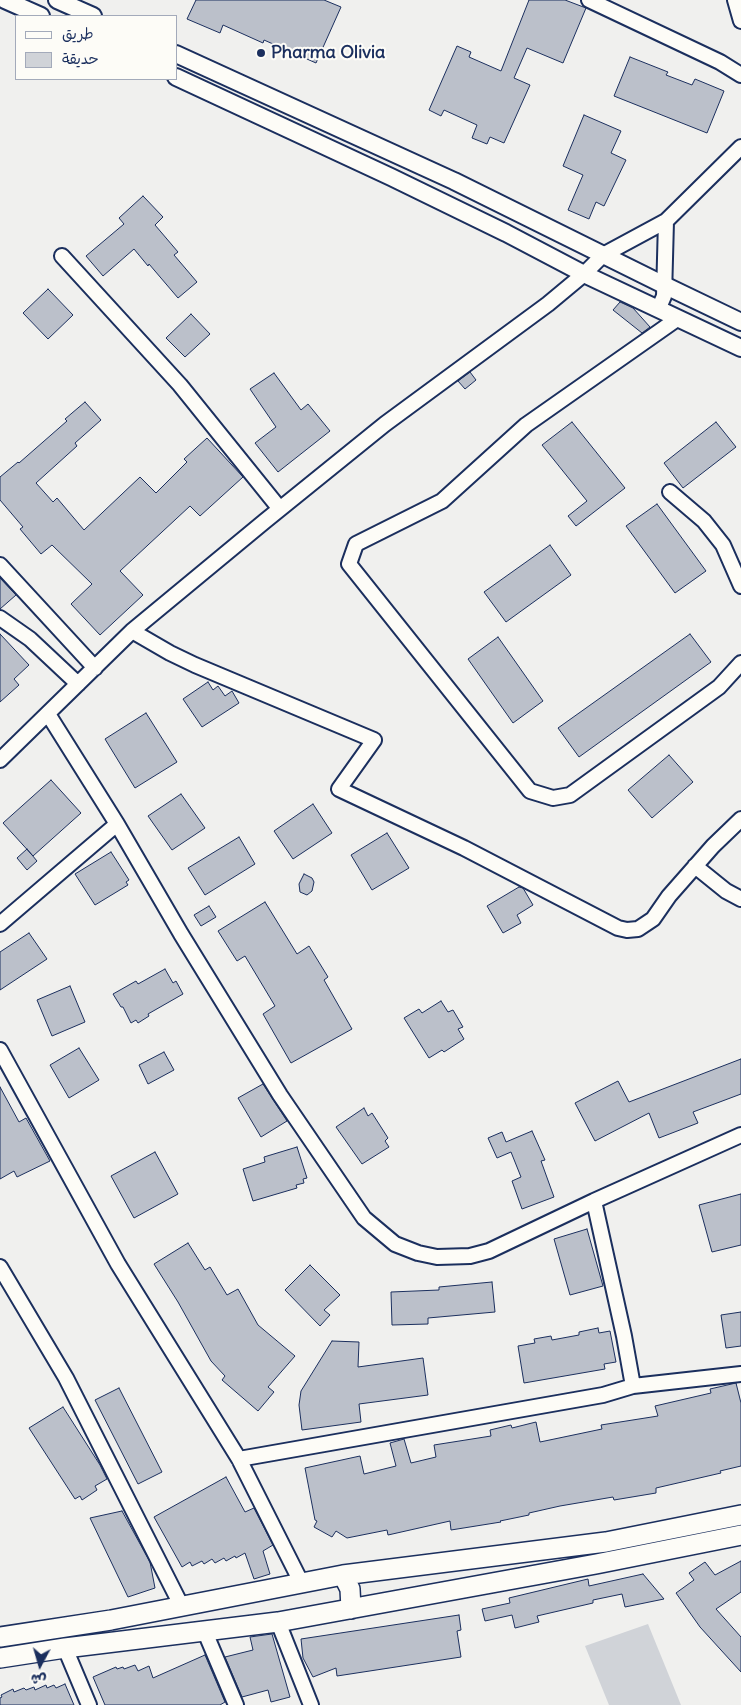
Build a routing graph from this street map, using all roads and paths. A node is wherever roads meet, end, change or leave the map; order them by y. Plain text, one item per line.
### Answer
1 (5, 0) edge
2 (57, 0) edge
3 (589, 0) edge
4 (735, 0) edge
5 (39, 15) edge
6 (91, 15) edge
7 (741, 21) edge
8 (178, 55) edge
9 (741, 75) edge
10 (178, 79) edge
11 (741, 147) edge
12 (666, 221) junction
13 (603, 255) junction
14 (62, 256) dead end
15 (584, 274) junction
16 (664, 285) junction
17 (655, 308) junction
18 (677, 319) junction
19 (741, 322) edge
20 (741, 348) edge
21 (670, 492) dead end
22 (280, 509) junction
23 (0, 565) edge
24 (741, 586) edge
25 (0, 618) edge
26 (132, 631) junction
27 (741, 663) edge
28 (95, 668) junction
29 (78, 684) junction
30 (48, 714) junction
31 (0, 760) edge
32 (741, 819) edge
33 (117, 824) junction
34 (695, 866) junction
35 (741, 899) edge
36 (0, 924) edge
37 (0, 1050) edge
38 (741, 1135) edge
39 (594, 1200) junction
40 (0, 1267) edge
41 (741, 1374) edge
42 (633, 1386) junction
43 (240, 1459) junction
44 (741, 1515) edge
45 (741, 1535) edge
46 (344, 1575) junction
47 (301, 1582) junction
48 (262, 1592) junction
49 (182, 1607) junction
50 (350, 1609) junction
51 (272, 1623) junction
52 (205, 1632) junction
53 (0, 1637) edge
54 (65, 1648) junction
55 (0, 1658) edge
56 (89, 1705) edge
57 (236, 1705) edge
58 (312, 1705) edge

1 - 5 street
2 - 6 street
3 - 9 street
4 - 7 street
8 - 13 street
10 - 15 street
11 - 12 street
12 - 13 street
12 - 16 street
13 - 15 street
13 - 16 street
14 - 22 street
15 - 17 street
15 - 22 street
16 - 17 street
16 - 19 street
17 - 18 street
18 - 20 street
18 - 27 street
21 - 24 street
22 - 26 street
23 - 28 street
25 - 29 street
26 - 28 street
26 - 34 street
28 - 29 street
29 - 30 street
30 - 31 street
30 - 33 street
32 - 34 street
33 - 36 street
33 - 39 street
34 - 35 street
37 - 43 street
38 - 39 street
39 - 42 street
40 - 49 street
41 - 42 street
42 - 43 street
43 - 47 street
44 - 46 main road
45 - 50 main road
46 - 47 main road
46 - 50 main road
47 - 48 main road
48 - 49 main road
48 - 51 main road
49 - 53 main road
50 - 51 main road
51 - 52 main road
51 - 58 street
52 - 54 main road
52 - 57 street
54 - 55 main road
54 - 56 street

